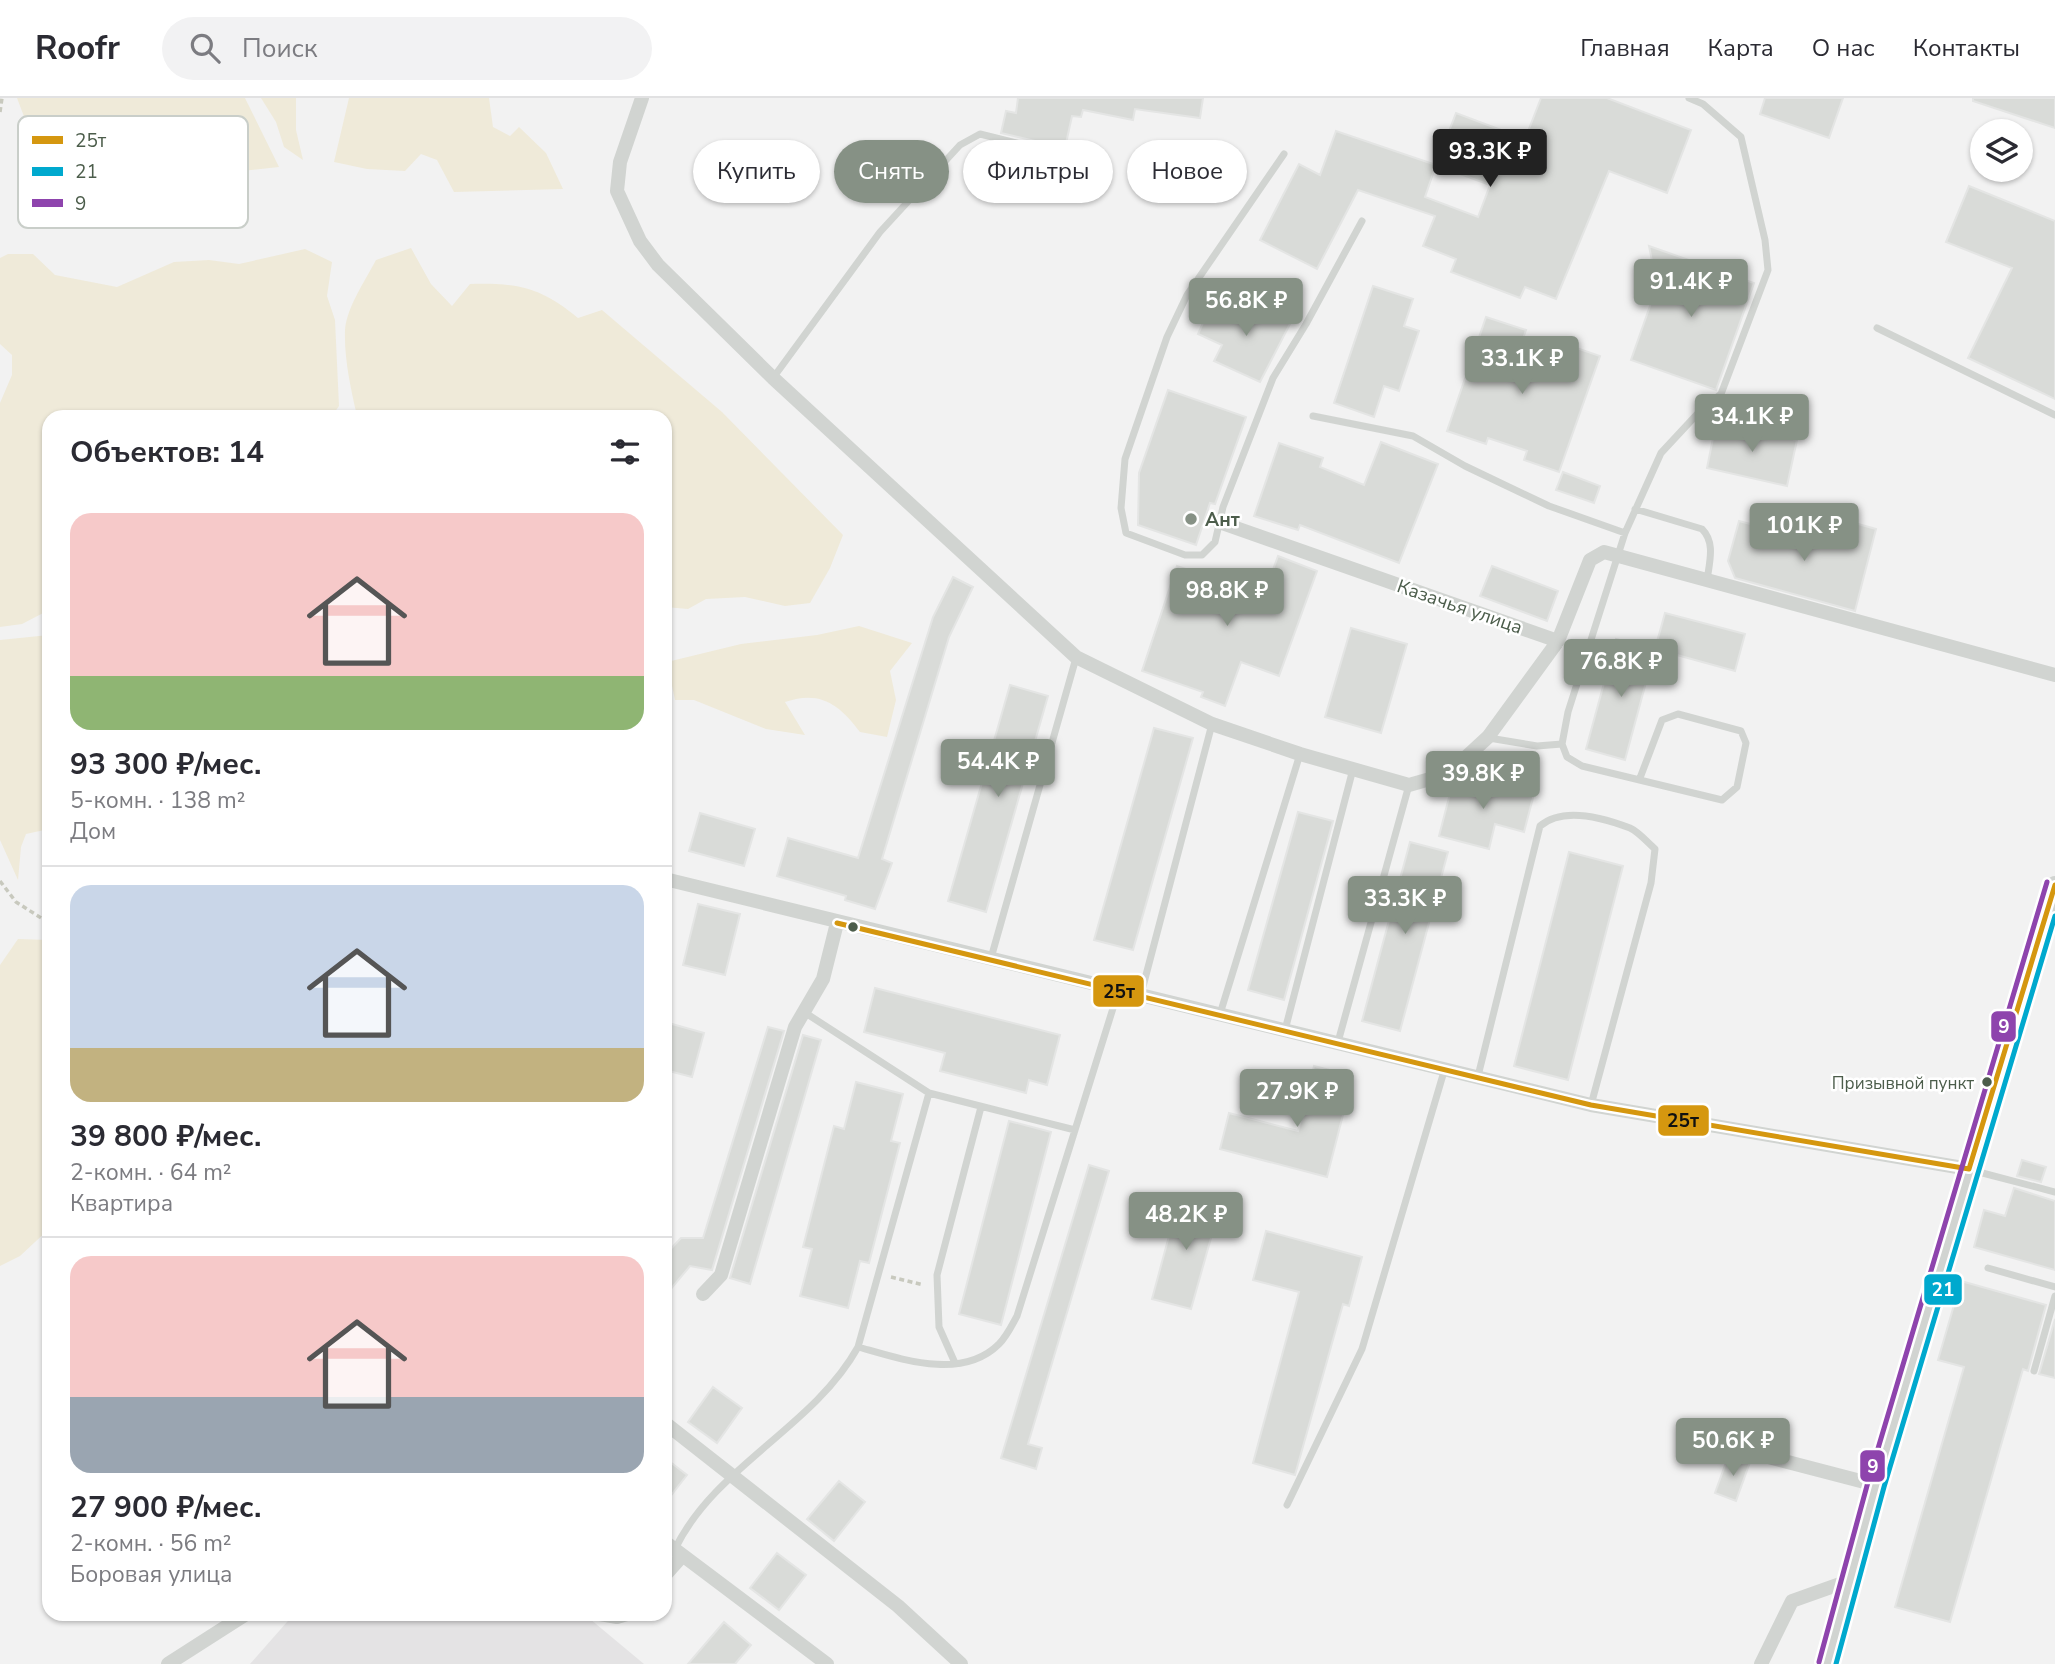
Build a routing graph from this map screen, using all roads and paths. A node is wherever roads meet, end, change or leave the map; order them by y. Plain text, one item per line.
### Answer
1 (2, 98) edge
2 (642, 98) edge
3 (1689, 98) edge
4 (0, 112) edge
5 (969, 140) edge
6 (1004, 140) edge
7 (963, 143) edge
8 (1284, 154) dead end
9 (1362, 221) dead end
10 (1877, 328) dead end
11 (774, 378) junction
12 (2055, 415) edge
13 (1313, 416) dead end
14 (1635, 509) junction
15 (1220, 522) junction
16 (1625, 533) junction
17 (1618, 556) junction
18 (1707, 581) junction
19 (1558, 641) junction
20 (1076, 657) junction
21 (2055, 675) edge
22 (1212, 723) junction
23 (1488, 737) junction
24 (1562, 744) junction
25 (1300, 754) junction
26 (1353, 768) junction
27 (1640, 778) junction
28 (1409, 785) junction
29 (0, 881) edge
30 (672, 881) edge
31 (2055, 885) edge
32 (42, 919) edge
33 (837, 923) junction
34 (991, 958) junction
35 (1119, 988) junction
36 (1141, 994) junction
37 (804, 1013) junction
38 (1220, 1014) junction
39 (1285, 1030) junction
40 (1338, 1042) junction
41 (1445, 1068) junction
42 (1478, 1076) junction
43 (929, 1093) junction
44 (1591, 1105) junction
45 (981, 1107) junction
46 (1075, 1130) junction
47 (1969, 1169) junction
48 (2055, 1192) edge
49 (1988, 1268) dead end
50 (879, 1274) junction
51 (2055, 1287) edge
52 (936, 1288) junction
53 (703, 1294) dead end
54 (2055, 1296) edge
55 (858, 1347) junction
56 (955, 1363) junction
57 (2034, 1371) dead end
58 (672, 1429) edge
59 (1753, 1453) dead end
60 (733, 1478) junction
61 (1876, 1485) junction
62 (1287, 1505) dead end
63 (674, 1549) edge
64 (1851, 1580) junction
65 (235, 1621) edge
66 (168, 1664) edge
67 (827, 1664) edge
68 (961, 1664) edge
69 (1761, 1664) edge
70 (1827, 1664) edge

1 - 4 path
2 - 11 street
3 - 14 lane
5 - 6 lane
7 - 11 lane
8 - 15 lane
9 - 15 lane
10 - 12 lane
11 - 20 street
13 - 16 lane
14 - 16 lane
14 - 18 lane
15 - 19 street, Казачья улица
16 - 17 lane
17 - 18 street
17 - 19 street
17 - 24 lane
18 - 21 street
19 - 23 street
20 - 22 street
20 - 34 lane
22 - 25 street
22 - 36 lane
23 - 24 lane
23 - 28 street
24 - 27 lane
25 - 26 street
25 - 38 lane
26 - 28 street
26 - 39 lane
27 - 27 lane
28 - 40 lane
29 - 32 path
30 - 33 street
31 - 47 street
33 - 34 street
33 - 37 street
34 - 35 street
35 - 36 street
35 - 46 lane
36 - 38 street
37 - 43 lane
37 - 53 street
38 - 39 street
39 - 40 street
40 - 41 street
41 - 42 street
41 - 62 lane
42 - 44 street
42 - 44 lane
43 - 45 lane
43 - 50 lane
44 - 47 street
45 - 46 lane
45 - 52 lane
46 - 56 lane
47 - 48 lane
47 - 61 street
49 - 51 lane
50 - 52 path
50 - 55 lane
52 - 56 lane
54 - 57 lane
55 - 56 lane
55 - 60 lane
58 - 60 street
59 - 61 street
60 - 63 lane
60 - 68 street
61 - 64 street
63 - 67 street
64 - 69 street
64 - 70 street
65 - 66 street

